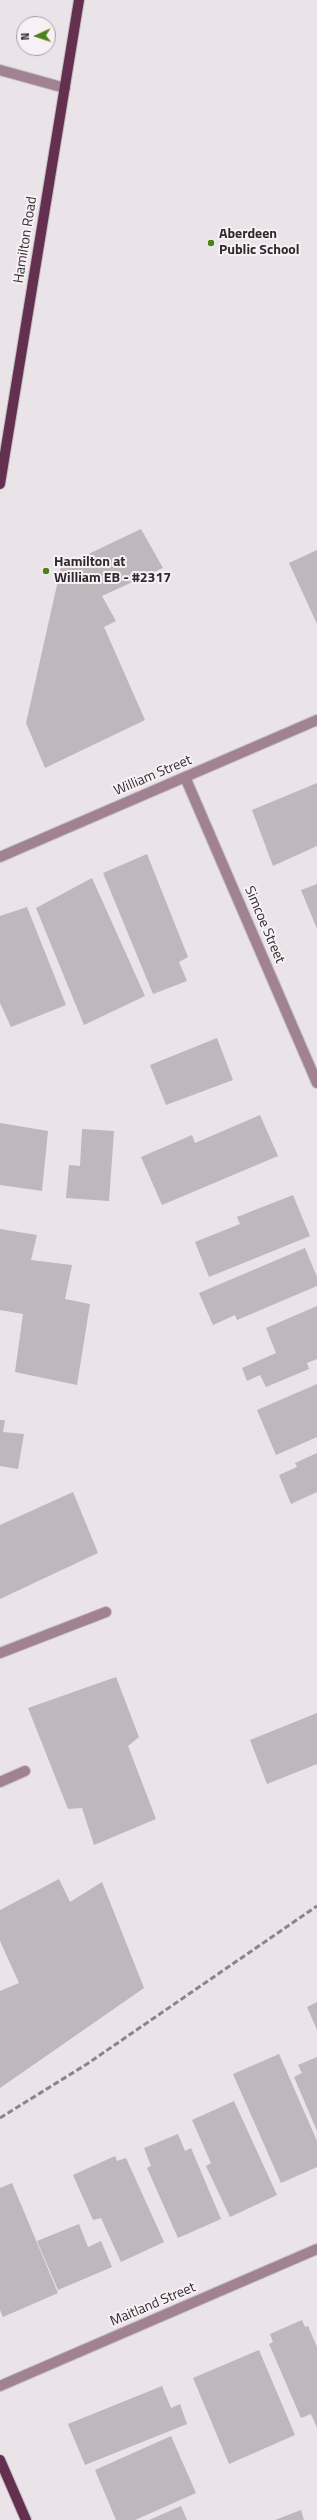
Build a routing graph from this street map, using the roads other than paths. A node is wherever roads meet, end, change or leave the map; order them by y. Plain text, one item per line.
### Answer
1 (79, 0) edge
2 (0, 70) edge
3 (65, 88) junction
4 (0, 484) edge
5 (317, 720) edge
6 (185, 777) junction
7 (0, 858) edge
8 (317, 1084) edge
9 (106, 1612) dead end
10 (0, 1653) edge
11 (25, 1771) dead end
12 (0, 1782) edge
13 (317, 2249) edge
14 (0, 2386) edge
15 (0, 2460) edge
16 (26, 2520) edge

1 - 3 main road, Hamilton Road
2 - 3 street
3 - 4 main road, Hamilton Road
5 - 6 street, William Street
6 - 7 street, William Street
6 - 8 street, Simcoe Street
9 - 10 street
11 - 12 street
13 - 14 street, Maitland Street
15 - 16 main road

